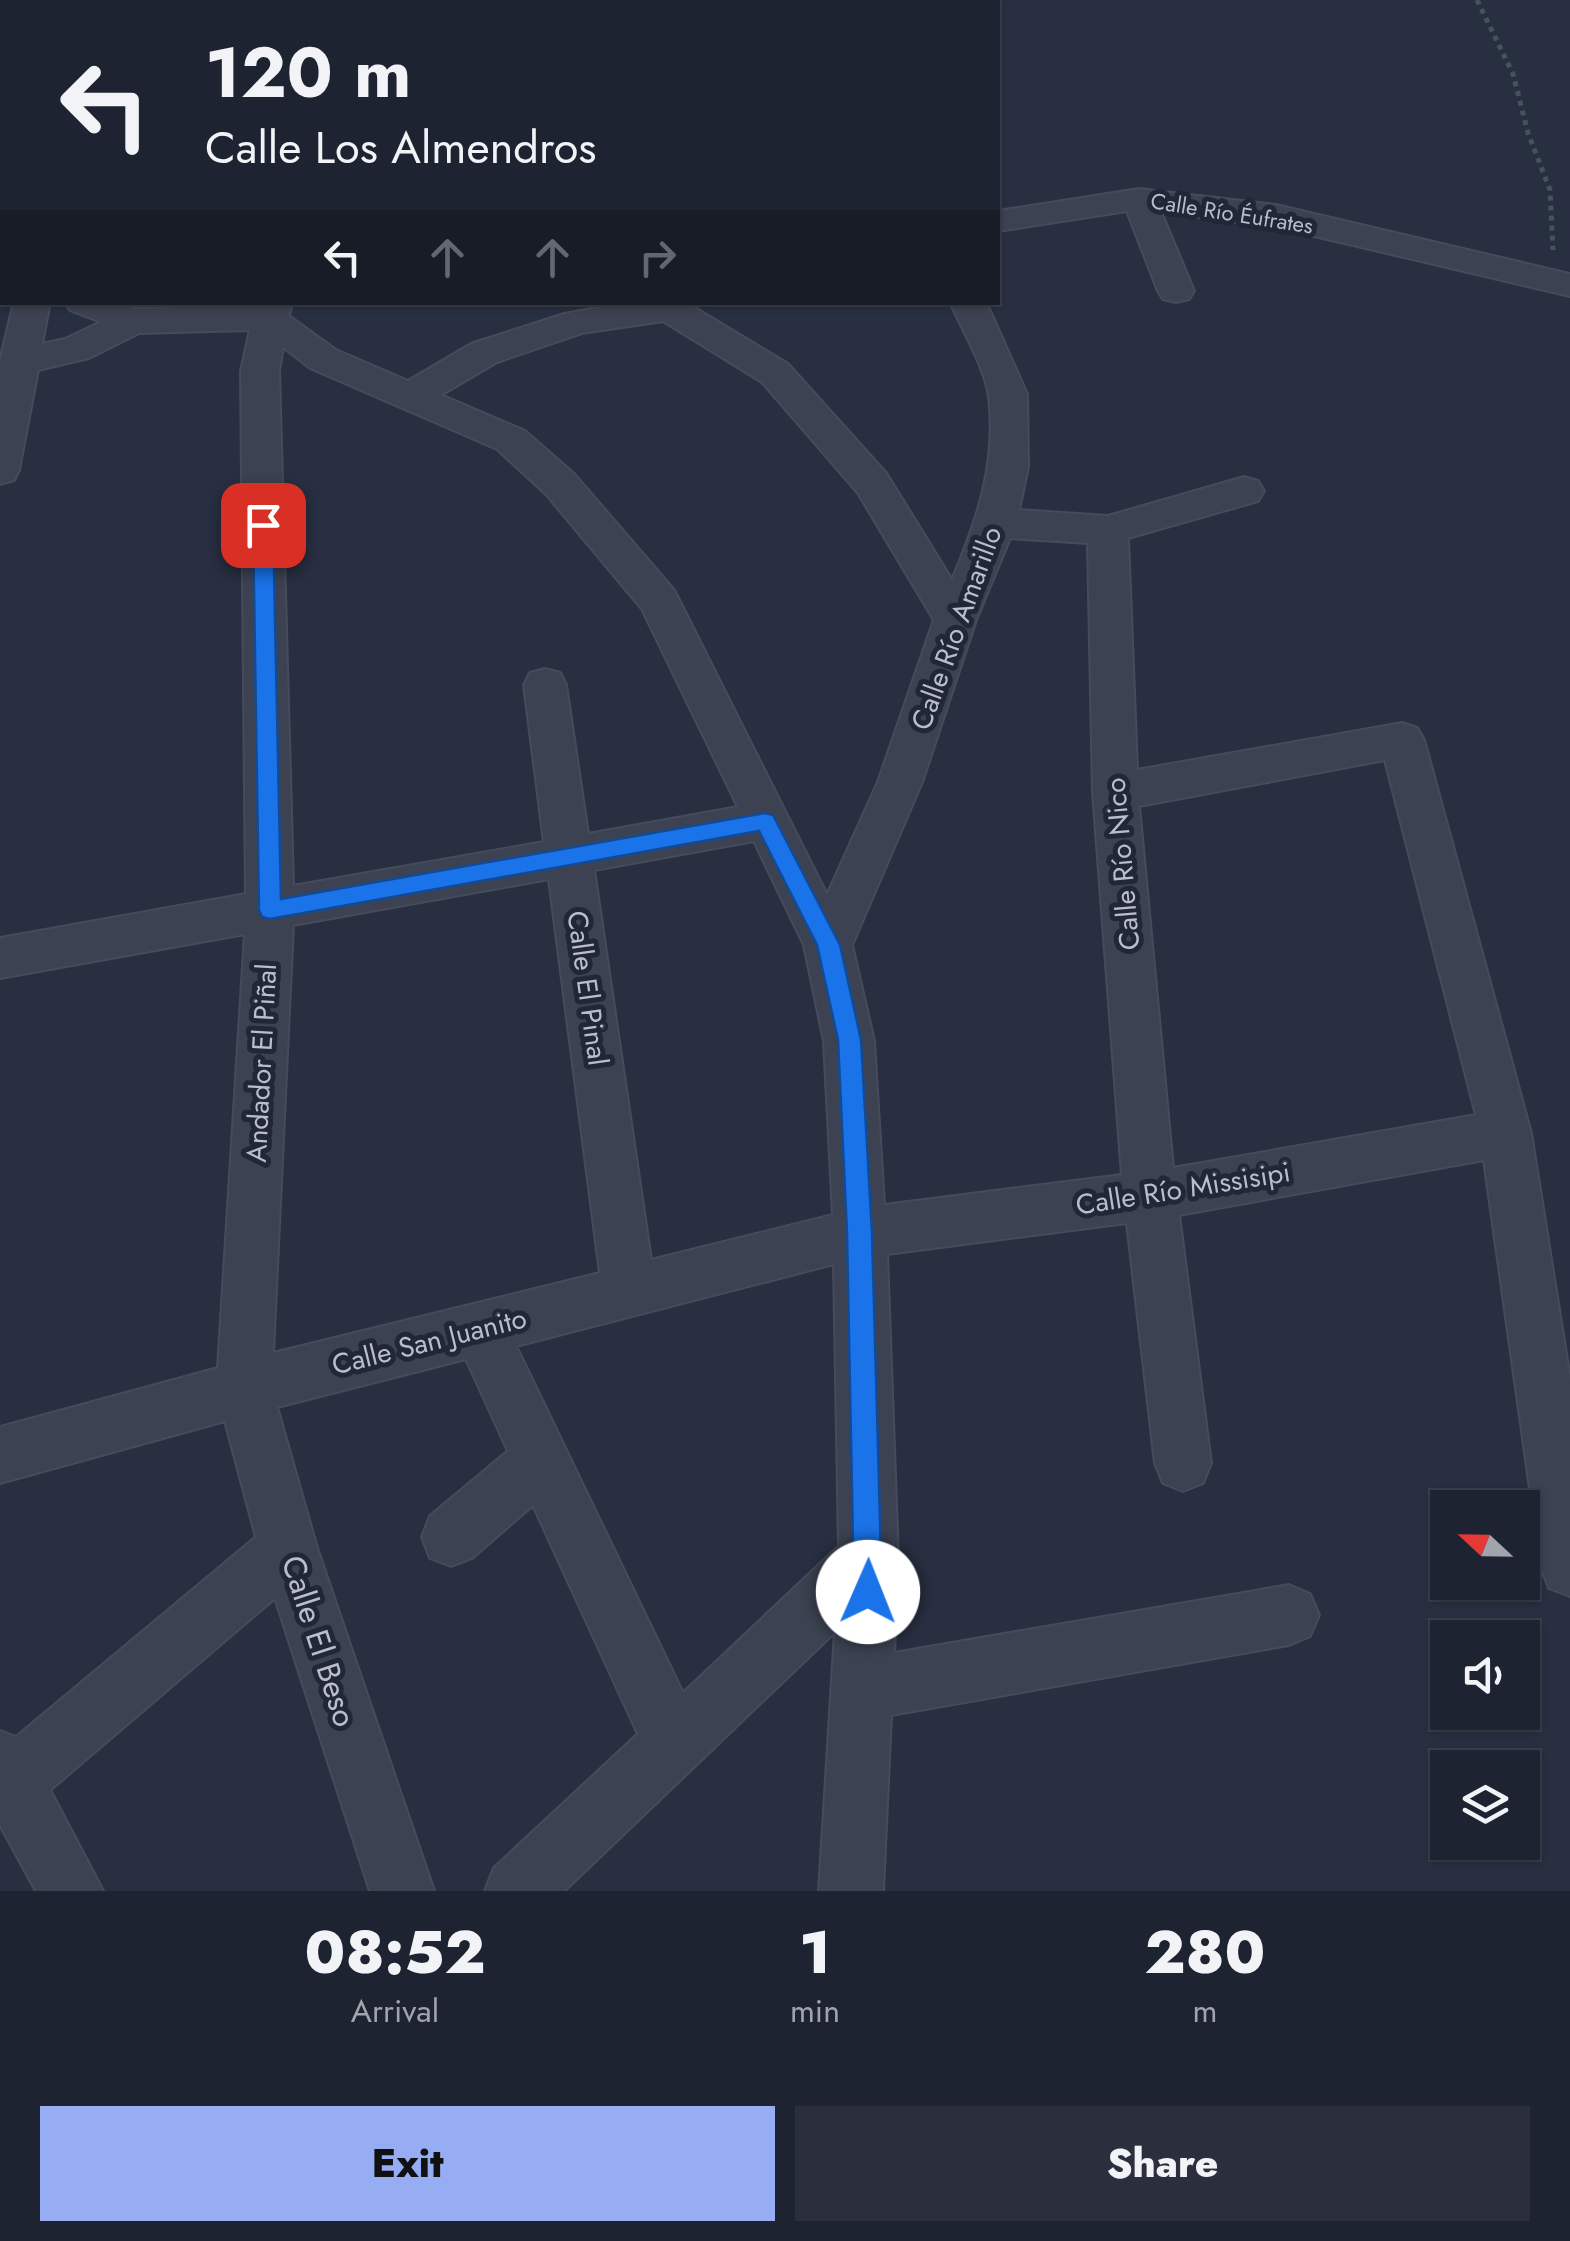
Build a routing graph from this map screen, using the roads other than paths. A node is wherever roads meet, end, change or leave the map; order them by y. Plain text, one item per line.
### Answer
1 (1140, 198) junction
2 (1000, 220) edge
3 (1570, 285) edge
4 (1176, 291) dead end
5 (31, 305) edge
6 (91, 305) edge
7 (969, 305) edge
8 (664, 306) edge
9 (271, 310) edge
10 (134, 321) junction
11 (18, 362) junction
12 (414, 395) junction
13 (0, 470) edge
14 (1244, 491) dead end
15 (996, 523) junction
16 (1108, 530) junction
17 (955, 620) junction
18 (545, 684) dead end
19 (1115, 792) junction
20 (765, 822) junction
21 (570, 857) junction
22 (270, 910) junction
23 (828, 945) junction
24 (0, 958) edge
25 (1506, 1133) junction
26 (1150, 1196) junction
27 (860, 1233) junction
28 (629, 1291) junction
29 (480, 1328) junction
30 (244, 1388) junction
31 (0, 1455) edge
32 (542, 1460) junction
33 (1183, 1463) dead end
34 (450, 1537) dead end
35 (288, 1548) junction
36 (869, 1559) junction
37 (1570, 1567) edge
38 (1289, 1614) dead end
39 (864, 1689) junction
40 (674, 1740) junction
41 (3, 1779) edge
42 (71, 1891) edge
43 (402, 1891) edge
44 (517, 1891) edge
45 (851, 1891) edge

1 - 2 street, Calle Río Éufrates
1 - 3 street, Calle Río Éufrates
1 - 4 street
5 - 11 street
6 - 10 street
7 - 15 street, Calle Río Amarillo
8 - 12 street
8 - 17 street
9 - 10 street
9 - 12 street
9 - 22 street, Andador El Piñal
10 - 11 street
11 - 13 street
12 - 20 street
14 - 16 street
15 - 16 street
15 - 17 street, Calle Río Amarillo
16 - 19 street, Calle Río Nico
17 - 23 street, Calle Río Amarillo
18 - 21 street, Calle El Pinal
19 - 25 street
19 - 26 street, Calle Río Nico
20 - 21 street
20 - 23 street
21 - 22 street
21 - 28 street, Calle El Pinal
22 - 24 street
22 - 30 street, Andador El Piñal
23 - 27 street
25 - 26 street, Calle Río Missisipi
25 - 37 street
26 - 27 street, Calle Río Missisipi
26 - 33 street, Calle Río Nico
27 - 28 street, Calle San Juanito
27 - 36 street
28 - 29 street, Calle San Juanito
29 - 30 street, Calle San Juanito
29 - 32 street
30 - 31 street, Calle San Juanito
30 - 35 street, Calle El Beso
32 - 34 street
32 - 40 street
35 - 41 street
35 - 43 street, Calle El Beso
36 - 39 street
36 - 40 street
38 - 39 street
39 - 45 street
40 - 44 street
41 - 42 street

